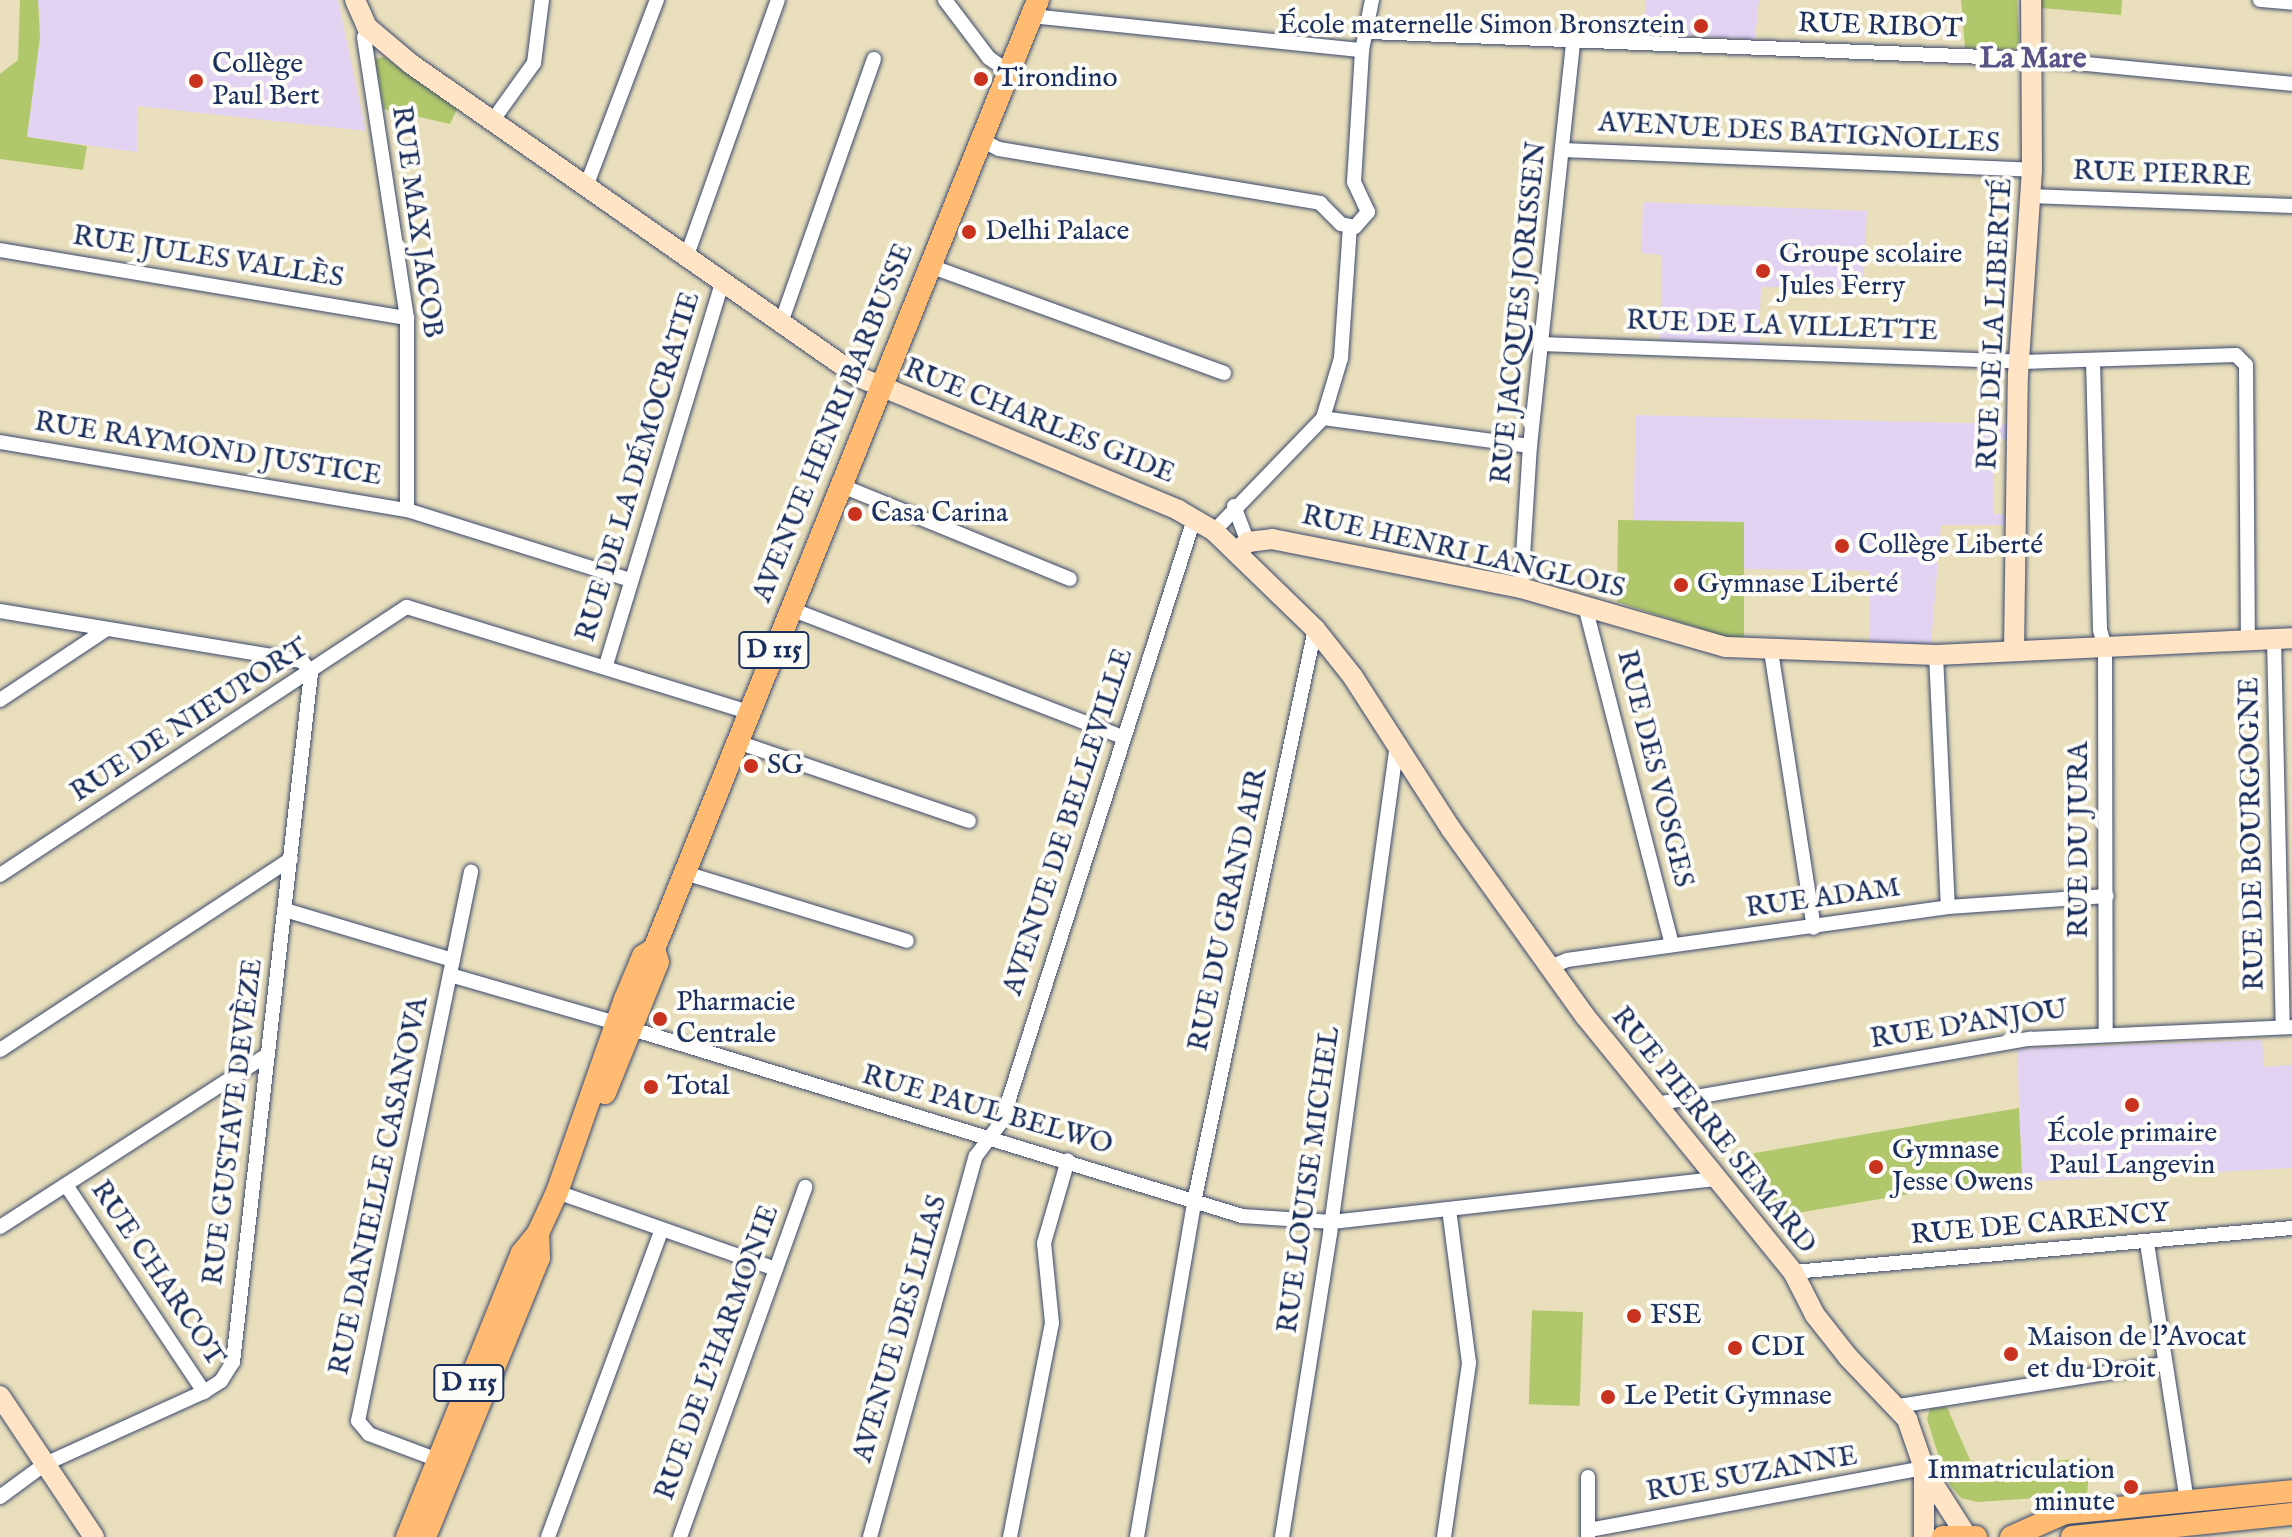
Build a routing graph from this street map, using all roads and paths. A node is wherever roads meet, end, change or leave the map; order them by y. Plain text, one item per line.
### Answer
1 (346, 0) edge
2 (355, 0) edge
3 (542, 0) edge
4 (657, 0) edge
5 (778, 0) edge
6 (945, 0) edge
7 (1372, 0) edge
8 (2031, 0) edge
9 (2260, 0) edge
10 (2292, 3) edge
11 (1034, 8) edge
12 (366, 32) junction
13 (1370, 32) junction
14 (1573, 43) junction
15 (1362, 50) junction
16 (874, 59) dead end
17 (2034, 59) junction
18 (1009, 72) junction
19 (2292, 84) edge
20 (493, 120) junction
21 (981, 140) junction
22 (1564, 150) junction
23 (2032, 170) junction
24 (587, 184) junction
25 (2030, 196) junction
26 (2292, 206) edge
27 (1350, 227) junction
28 (0, 250) edge
29 (686, 258) junction
30 (930, 266) junction
31 (722, 284) junction
32 (407, 318) junction
33 (781, 323) junction
34 (1541, 344) junction
35 (2093, 361) junction
36 (2022, 362) junction
37 (1224, 373) dead end
38 (881, 387) junction
39 (1323, 418) junction
40 (0, 442) edge
41 (1530, 446) junction
42 (842, 486) junction
43 (1234, 506) junction
44 (407, 510) junction
45 (1194, 519) junction
46 (1214, 531) junction
47 (1242, 547) junction
48 (1070, 579) dead end
49 (631, 580) junction
50 (1521, 588) junction
51 (1585, 606) junction
52 (791, 609) junction
53 (0, 611) edge
54 (107, 629) junction
55 (1315, 629) junction
56 (2283, 638) edge
57 (2248, 639) junction
58 (2105, 647) junction
59 (1771, 651) junction
60 (2014, 651) junction
61 (1936, 655) junction
62 (606, 665) junction
63 (311, 673) junction
64 (0, 700) edge
65 (748, 712) junction
66 (1123, 737) junction
67 (737, 742) junction
68 (1397, 746) junction
69 (969, 821) dead end
70 (1451, 829) joint
71 (291, 859) junction
72 (471, 872) dead end
73 (685, 873) junction
74 (0, 875) edge
75 (2107, 896) junction
76 (1948, 907) junction
77 (285, 910) junction
78 (1814, 928) junction
79 (907, 941) dead end
80 (1672, 945) junction
81 (452, 967) junction
82 (1550, 967) junction
83 (624, 1026) junction
84 (2288, 1027) edge
85 (2106, 1032) junction
86 (0, 1050) edge
87 (265, 1056) junction
88 (1656, 1104) junction
89 (989, 1138) junction
90 (1068, 1160) junction
91 (1718, 1179) junction
92 (66, 1185) junction
93 (805, 1187) dead end
94 (557, 1192) junction
95 (1194, 1202) junction
96 (1449, 1209) junction
97 (1332, 1222) junction
98 (0, 1227) edge
99 (2292, 1228) edge
100 (662, 1229) junction
101 (538, 1233) junction
102 (2147, 1243) junction
103 (776, 1269) junction
104 (1793, 1272) junction
105 (2164, 1364) junction
106 (204, 1392) junction
107 (0, 1396) edge
108 (1898, 1406) junction
109 (438, 1460) junction
110 (45, 1464) junction
111 (1924, 1468) junction
112 (1588, 1477) dead end
113 (2292, 1491) edge
114 (0, 1497) edge
115 (2187, 1502) junction
116 (2292, 1514) edge
117 (1589, 1534) edge
118 (1971, 1536) edge
119 (94, 1537) edge
120 (407, 1537) edge
121 (425, 1537) edge
122 (548, 1537) edge
123 (680, 1537) edge
124 (870, 1537) edge
125 (1010, 1537) edge
126 (1137, 1537) edge
127 (1282, 1537) edge
128 (1444, 1537) edge
129 (1924, 1537) edge
130 (1943, 1537) edge
131 (2011, 1537) edge
132 (2072, 1537) edge

1 - 12 street
2 - 12 street
3 - 20 street
4 - 24 street
5 - 29 street
6 - 18 street
7 - 13 street
8 - 17 street, RUE DE LA LIBERTÉ
9 - 10 street
11 - 15 street
11 - 18 main road, AVENUE HENRI BARBUSSE / D 115
12 - 20 street, RUE CHARLES GIDE
12 - 32 street, RUE MAX JACOB
13 - 14 street, RUE RIBOT
13 - 15 street
14 - 17 street, RUE RIBOT
14 - 22 street, RUE JACQUES JORISSEN
15 - 27 street
16 - 33 street
17 - 19 street, RUE RIBOT
17 - 23 street, RUE DE LA LIBERTÉ
18 - 21 main road, AVENUE HENRI BARBUSSE / D 115
20 - 24 street, RUE CHARLES GIDE
21 - 27 street
21 - 30 main road, AVENUE HENRI BARBUSSE / D 115
22 - 23 street, AVENUE DES BATIGNOLLES
22 - 34 street, RUE JACQUES JORISSEN
23 - 25 street, RUE DE LA LIBERTÉ
24 - 29 street, RUE CHARLES GIDE
25 - 26 street, RUE PIERRE
25 - 36 street, RUE DE LA LIBERTÉ
27 - 39 street
28 - 32 street, RUE JULES VALLÈS
29 - 31 street, RUE CHARLES GIDE
30 - 37 street
30 - 38 main road, AVENUE HENRI BARBUSSE / D 115
31 - 33 street, RUE CHARLES GIDE
31 - 49 street, RUE DE LA DÉMOCRATIE
32 - 44 street, RUE MAX JACOB
33 - 38 street, RUE CHARLES GIDE
34 - 36 street, RUE DE LA VILLETTE
34 - 41 street, RUE JACQUES JORISSEN
35 - 36 street, RUE DE LA VILLETTE
35 - 57 street, RUE DE LA VILLETTE
35 - 58 street, RUE DU JURA
36 - 60 street, RUE DE LA LIBERTÉ
38 - 42 main road, AVENUE HENRI BARBUSSE / D 115
38 - 45 street, RUE CHARLES GIDE
39 - 41 street
39 - 43 street
40 - 44 street, RUE RAYMOND JUSTICE
41 - 50 street, RUE JACQUES JORISSEN
42 - 48 street
42 - 52 main road, AVENUE HENRI BARBUSSE / D 115
43 - 46 street
43 - 47 street
44 - 49 street, RUE RAYMOND JUSTICE
45 - 46 street, RUE CHARLES GIDE
45 - 66 street, AVENUE DE BELLEVILLE
46 - 47 street, RUE CHARLES GIDE
47 - 50 street, RUE HENRI LANGLOIS
47 - 55 street, RUE CHARLES GIDE
49 - 62 street, RUE DE LA DÉMOCRATIE
50 - 51 street, RUE HENRI LANGLOIS
51 - 59 street, RUE HENRI LANGLOIS
51 - 80 street, RUE DES VOSGES
52 - 65 main road, AVENUE HENRI BARBUSSE / D 115
52 - 66 street
53 - 54 street
54 - 63 street
54 - 64 street
55 - 68 street, RUE CHARLES GIDE
55 - 95 street, RUE DU GRAND AIR
56 - 57 street, RUE HENRI LANGLOIS
56 - 84 street, RUE DE BOURGOGNE
57 - 58 street, RUE HENRI LANGLOIS
58 - 60 street, RUE HENRI LANGLOIS
58 - 75 street, RUE DU JURA
59 - 61 street, RUE HENRI LANGLOIS
59 - 78 street
60 - 61 street, RUE HENRI LANGLOIS
61 - 76 street
62 - 63 street, RUE DE NIEUPORT
62 - 65 street
63 - 71 street, RUE GUSTAVE DEVÈZE
63 - 74 street, RUE DE NIEUPORT
65 - 67 main road, AVENUE HENRI BARBUSSE / D 115
66 - 89 street, AVENUE DE BELLEVILLE
67 - 69 street
67 - 73 main road, AVENUE HENRI BARBUSSE / D 115
68 - 70 street, RUE CHARLES GIDE
68 - 97 street, RUE LOUISE MICHEL
70 - 82 street, RUE PIERRE SEMARD
71 - 77 street, RUE GUSTAVE DEVÈZE
71 - 86 street
72 - 81 street, RUE DANIELLE CASANOVA
73 - 79 street
73 - 83 main road, AVENUE HENRI BARBUSSE / D 115
75 - 76 street, RUE ADAM
75 - 85 street, RUE DU JURA
76 - 78 street, RUE ADAM
77 - 81 street, RUE PAUL BELWO
77 - 87 street, RUE GUSTAVE DEVÈZE
78 - 80 street, RUE ADAM
80 - 82 street, RUE ADAM
81 - 83 street, RUE PAUL BELWO
81 - 109 street, RUE DANIELLE CASANOVA
82 - 88 street, RUE PIERRE SEMARD
83 - 89 street, RUE PAUL BELWO
83 - 94 main road, D 115
84 - 85 street, RUE D'ANJOU
85 - 88 street, RUE D'ANJOU
87 - 92 street
87 - 106 street, RUE GUSTAVE DEVÈZE
88 - 91 street, RUE PIERRE SEMARD
89 - 90 street, RUE PAUL BELWO
89 - 124 street, AVENUE DES LILAS
90 - 95 street, RUE PAUL BELWO
90 - 125 street
91 - 96 street, RUE PAUL BELWO
91 - 104 street, RUE PIERRE SEMARD
92 - 98 street
92 - 106 street, RUE CHARCOT
93 - 103 street, RUE DE L'HARMONIE
94 - 100 street
94 - 101 main road, D 115
95 - 97 street, RUE PAUL BELWO
95 - 126 street, RUE DU GRAND AIR
96 - 97 street, RUE PAUL BELWO
96 - 128 street
97 - 127 street, RUE LOUISE MICHEL
99 - 102 street, RUE DE CARENCY
100 - 103 street
100 - 122 street
101 - 109 main road, D 115
101 - 121 main road
102 - 104 street, RUE DE CARENCY
102 - 105 street
103 - 123 street, RUE DE L'HARMONIE
104 - 108 street, RUE PIERRE SEMARD
105 - 108 street
105 - 115 street
106 - 110 street, RUE GUSTAVE DEVÈZE
107 - 110 street
108 - 111 street, RUE PIERRE SEMARD
109 - 120 main road, D 115
110 - 114 street, RUE GUSTAVE DEVÈZE
110 - 119 street
111 - 117 street, RUE SUZANNE
111 - 118 street, RUE PIERRE SEMARD
111 - 129 street, RUE PIERRE SEMARD
112 - 117 street
113 - 115 main road
115 - 131 main road
116 - 132 main road
118 - 130 main road

